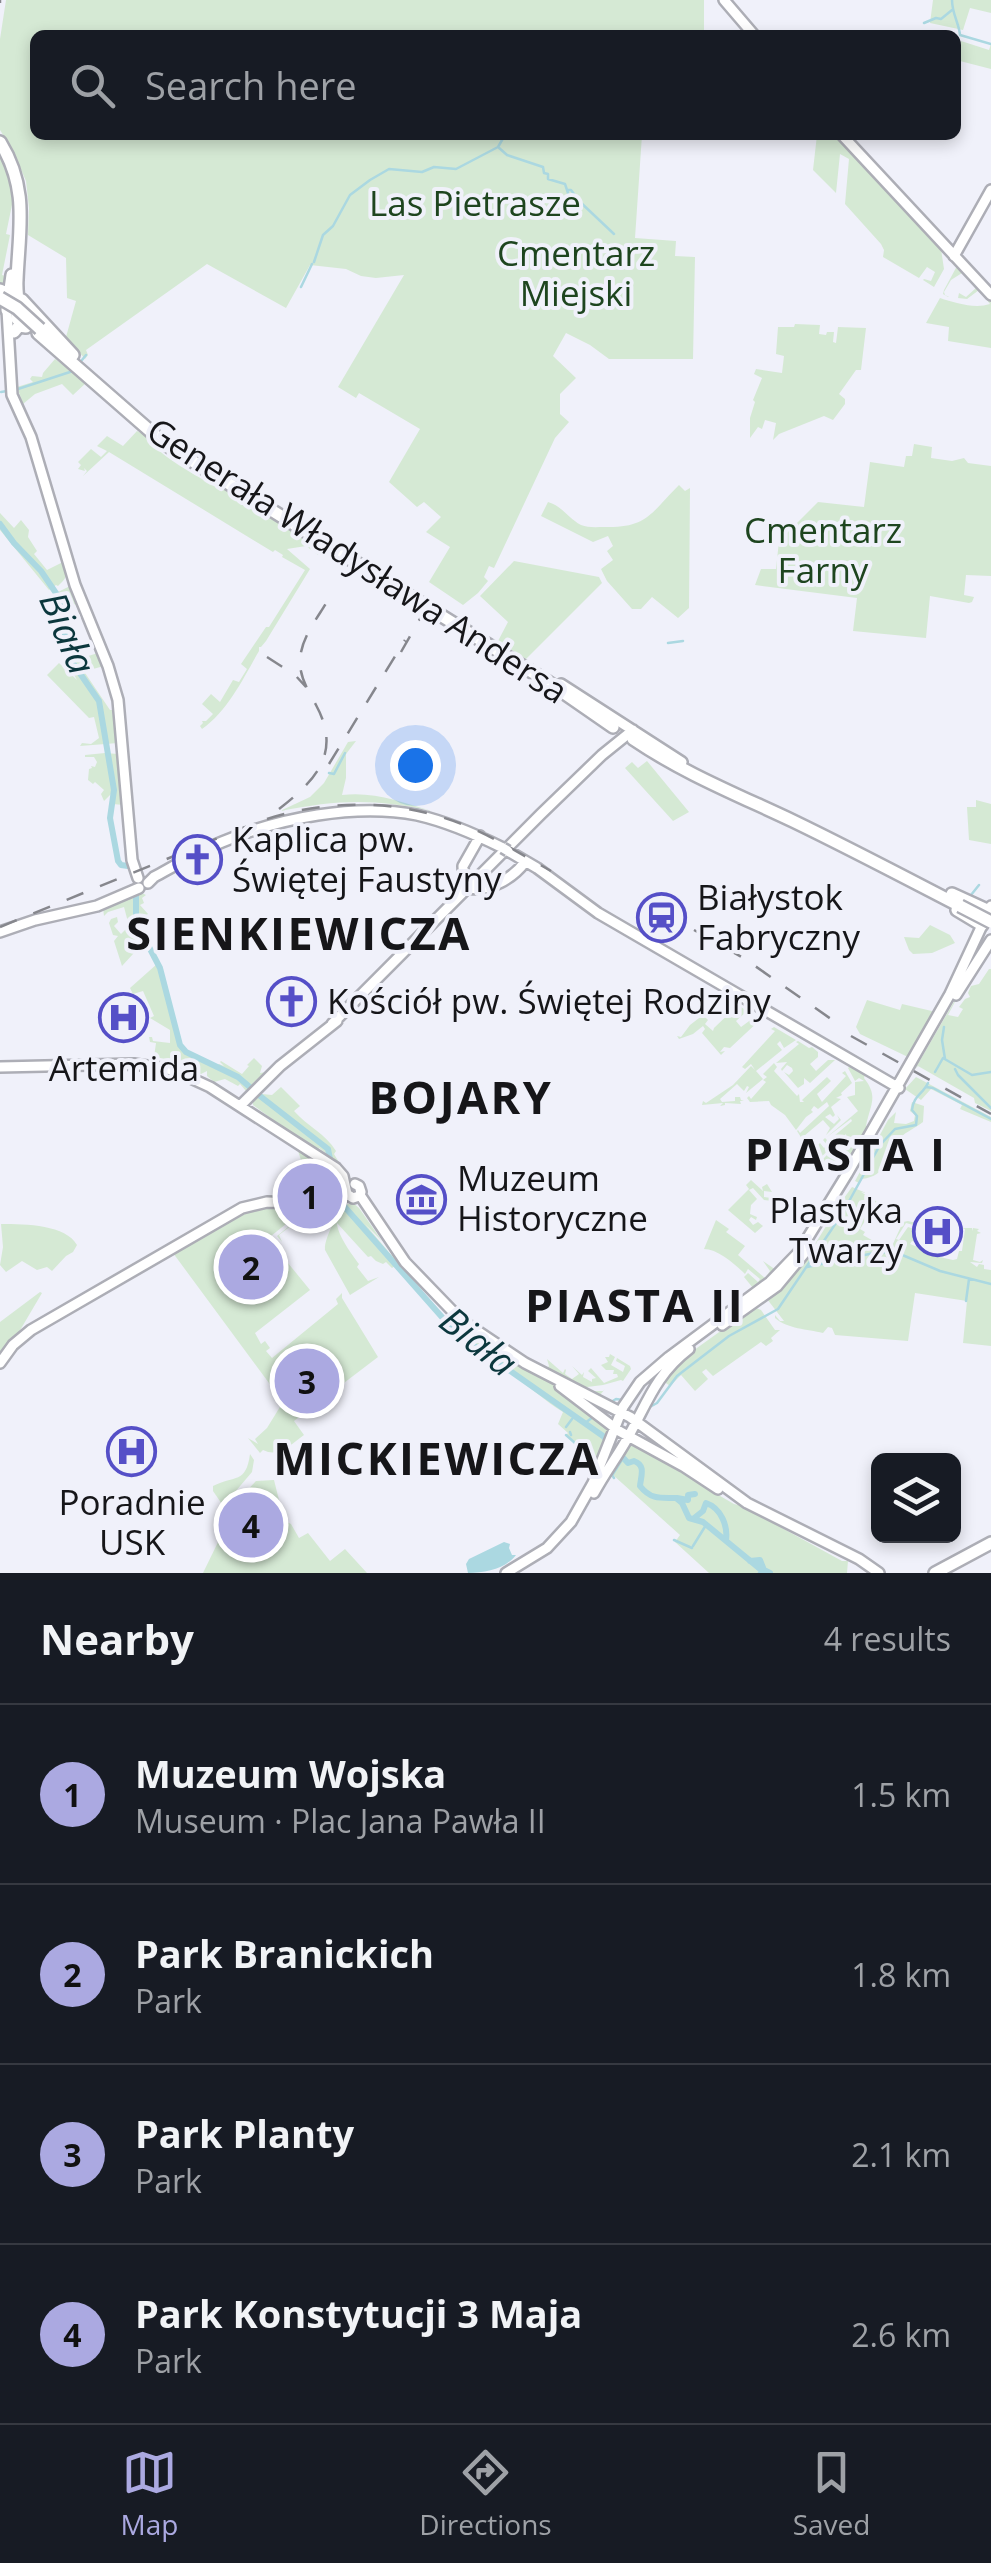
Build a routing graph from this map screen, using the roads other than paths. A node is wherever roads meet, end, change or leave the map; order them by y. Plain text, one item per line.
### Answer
1 (722, 0) edge
2 (747, 30) edge
3 (849, 140) edge
4 (0, 146) edge
5 (988, 198) edge
6 (956, 255) junction
7 (991, 292) edge
8 (13, 306) edge
9 (73, 361) junction
10 (262, 499) junction
11 (402, 588) junction
12 (553, 683) junction
13 (624, 732) junction
14 (685, 764) joint
15 (700, 776) junction
16 (478, 839) junction
17 (522, 865) junction
18 (912, 878) junction
19 (142, 882) junction
20 (472, 887) junction
21 (989, 917) edge
22 (0, 934) edge
23 (991, 940) edge
24 (0, 1065) edge
25 (894, 1087) junction
26 (244, 1105) junction
27 (343, 1198) junction
28 (5, 1357) edge
29 (671, 1360) junction
30 (0, 1372) edge
31 (572, 1390) junction
32 (621, 1412) junction
33 (636, 1421) junction
34 (614, 1427) junction
35 (628, 1436) junction
36 (704, 1476) junction
37 (592, 1490) junction
38 (570, 1529) junction
39 (991, 1545) edge
40 (506, 1573) edge
41 (518, 1573) edge
42 (876, 1573) edge
43 (938, 1573) edge

1 - 2 main road
3 - 6 main road
4 - 8 highway
5 - 6 main road
6 - 7 main road
8 - 9 highway, Generała Władysława Andersa
8 - 9 highway
8 - 19 main road
9 - 10 highway, Generała Władysława Andersa
10 - 11 highway, Generała Władysława Andersa
10 - 11 highway
11 - 12 highway, Generała Władysława Andersa
11 - 12 highway, Generała Władysława Andersa
12 - 13 highway, Generała Władysława Andersa
13 - 14 main road
13 - 15 highway, Generała Władysława Andersa
13 - 20 main road
14 - 15 highway
15 - 18 highway
16 - 17 main road
16 - 19 main road
16 - 20 main road
17 - 20 main road
17 - 25 main road
18 - 21 highway
18 - 21 highway, bridge
19 - 22 main road
20 - 26 main road
21 - 25 main road
23 - 25 main road
24 - 26 main road
25 - 29 main road
26 - 27 main road
27 - 28 main road
27 - 31 main road
28 - 30 main road
29 - 32 main road
29 - 33 main road
31 - 32 main road
31 - 34 main road
32 - 33 main road
32 - 34 main road
33 - 35 main road
33 - 36 main road
34 - 35 main road
34 - 37 main road
35 - 36 main road
35 - 37 main road
36 - 42 main road
37 - 38 main road
38 - 40 main road
38 - 41 main road
39 - 43 highway

